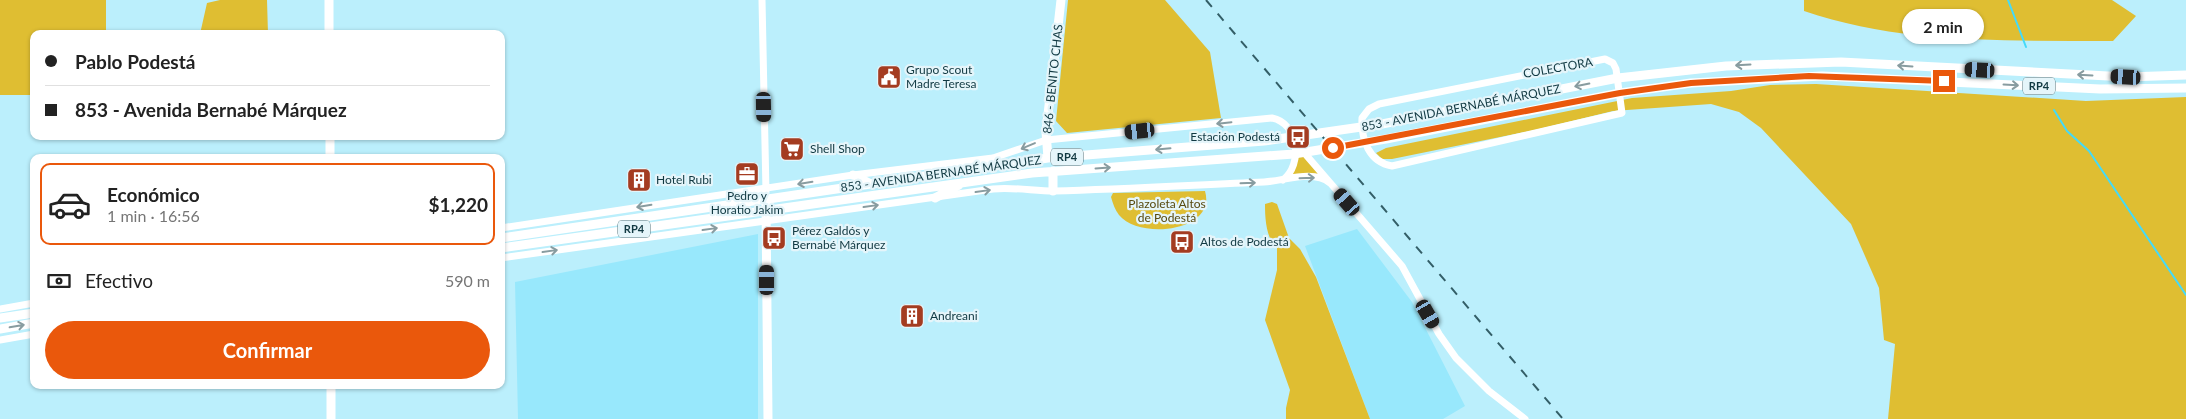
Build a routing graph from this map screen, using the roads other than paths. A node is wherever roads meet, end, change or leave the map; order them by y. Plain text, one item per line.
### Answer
1 (329, 0) edge
2 (762, 0) edge
3 (1061, 0) edge
4 (329, 30) edge
5 (2186, 76) edge
6 (2158, 77) junction
7 (1618, 78) junction
8 (2186, 88) edge
9 (2157, 90) junction
10 (1620, 93) junction
11 (1292, 139) junction
12 (330, 140) edge
13 (1046, 140) junction
14 (330, 154) edge
15 (1048, 158) junction
16 (1053, 171) junction
17 (853, 175) junction
18 (1283, 180) junction
19 (967, 181) junction
20 (1330, 183) junction
21 (871, 184) junction
22 (765, 189) junction
23 (1053, 191) junction
24 (935, 198) junction
25 (766, 199) junction
26 (767, 210) junction
27 (766, 221) junction
28 (505, 227) edge
29 (505, 237) edge
30 (505, 247) edge
31 (505, 257) edge
32 (30, 304) edge
33 (0, 309) edge
34 (30, 314) edge
35 (0, 318) edge
36 (30, 325) edge
37 (0, 329) edge
38 (30, 335) edge
39 (0, 340) edge
40 (331, 389) edge
41 (331, 419) edge
42 (768, 419) edge
43 (1525, 419) edge

1 - 4 main road
2 - 22 street
3 - 13 main road, 846 - BENITO CHAS
5 - 6 main road, 853 - AVENIDA BERNABÉ MÁRQUEZ / RP4
6 -> 7 main road, 853 - AVENIDA BERNABÉ MÁRQUEZ / RP4
6 - 9 main road
7 - 10 street, COLECTORA
7 - 10 street, COLECTORA
7 -> 15 main road, 853 - AVENIDA BERNABÉ MÁRQUEZ / RP4
8 - 9 main road, 853 - AVENIDA BERNABÉ MÁRQUEZ / RP4
10 -> 9 main road, 853 - AVENIDA BERNABÉ MÁRQUEZ / RP4
16 -> 10 main road, 853 - AVENIDA BERNABÉ MÁRQUEZ / RP4
11 -> 13 street, 853 - AVENIDA BERNABÉ MÁRQUEZ
11 - 18 street
11 - 20 street
12 - 14 main road
13 - 15 main road, 846 - BENITO CHAS
13 -> 17 street, 853 - AVENIDA BERNABÉ MÁRQUEZ
15 - 21 main road, 853 - AVENIDA BERNABÉ MÁRQUEZ / RP4
16 - 19 main road, 853 - AVENIDA BERNABÉ MÁRQUEZ / RP4
16 - 23 main road
17 - 21 main road
17 -> 22 street, 853 - AVENIDA BERNABÉ MÁRQUEZ
18 -> 20 street, 853 - AVENIDA BERNABÉ MÁRQUEZ
23 -> 18 street, 853 - AVENIDA BERNABÉ MÁRQUEZ
19 - 24 main road
19 - 26 main road, 853 - AVENIDA BERNABÉ MÁRQUEZ / RP4
20 - 43 street
21 - 25 main road, 853 - AVENIDA BERNABÉ MÁRQUEZ / RP4
22 - 25 street
22 -> 28 street, 853 - AVENIDA BERNABÉ MÁRQUEZ
24 -> 23 street, 853 - AVENIDA BERNABÉ MÁRQUEZ
27 -> 24 street, 853 - AVENIDA BERNABÉ MÁRQUEZ
25 - 26 main road
25 - 29 main road, 853 - AVENIDA BERNABÉ MÁRQUEZ / RP4
26 - 27 main road
26 - 30 main road, 853 - AVENIDA BERNABÉ MÁRQUEZ / RP4
31 -> 27 street, 853 - AVENIDA BERNABÉ MÁRQUEZ
27 - 42 main road
32 - 33 street
34 - 35 main road
37 -> 36 main road
38 - 39 street
40 - 41 main road

